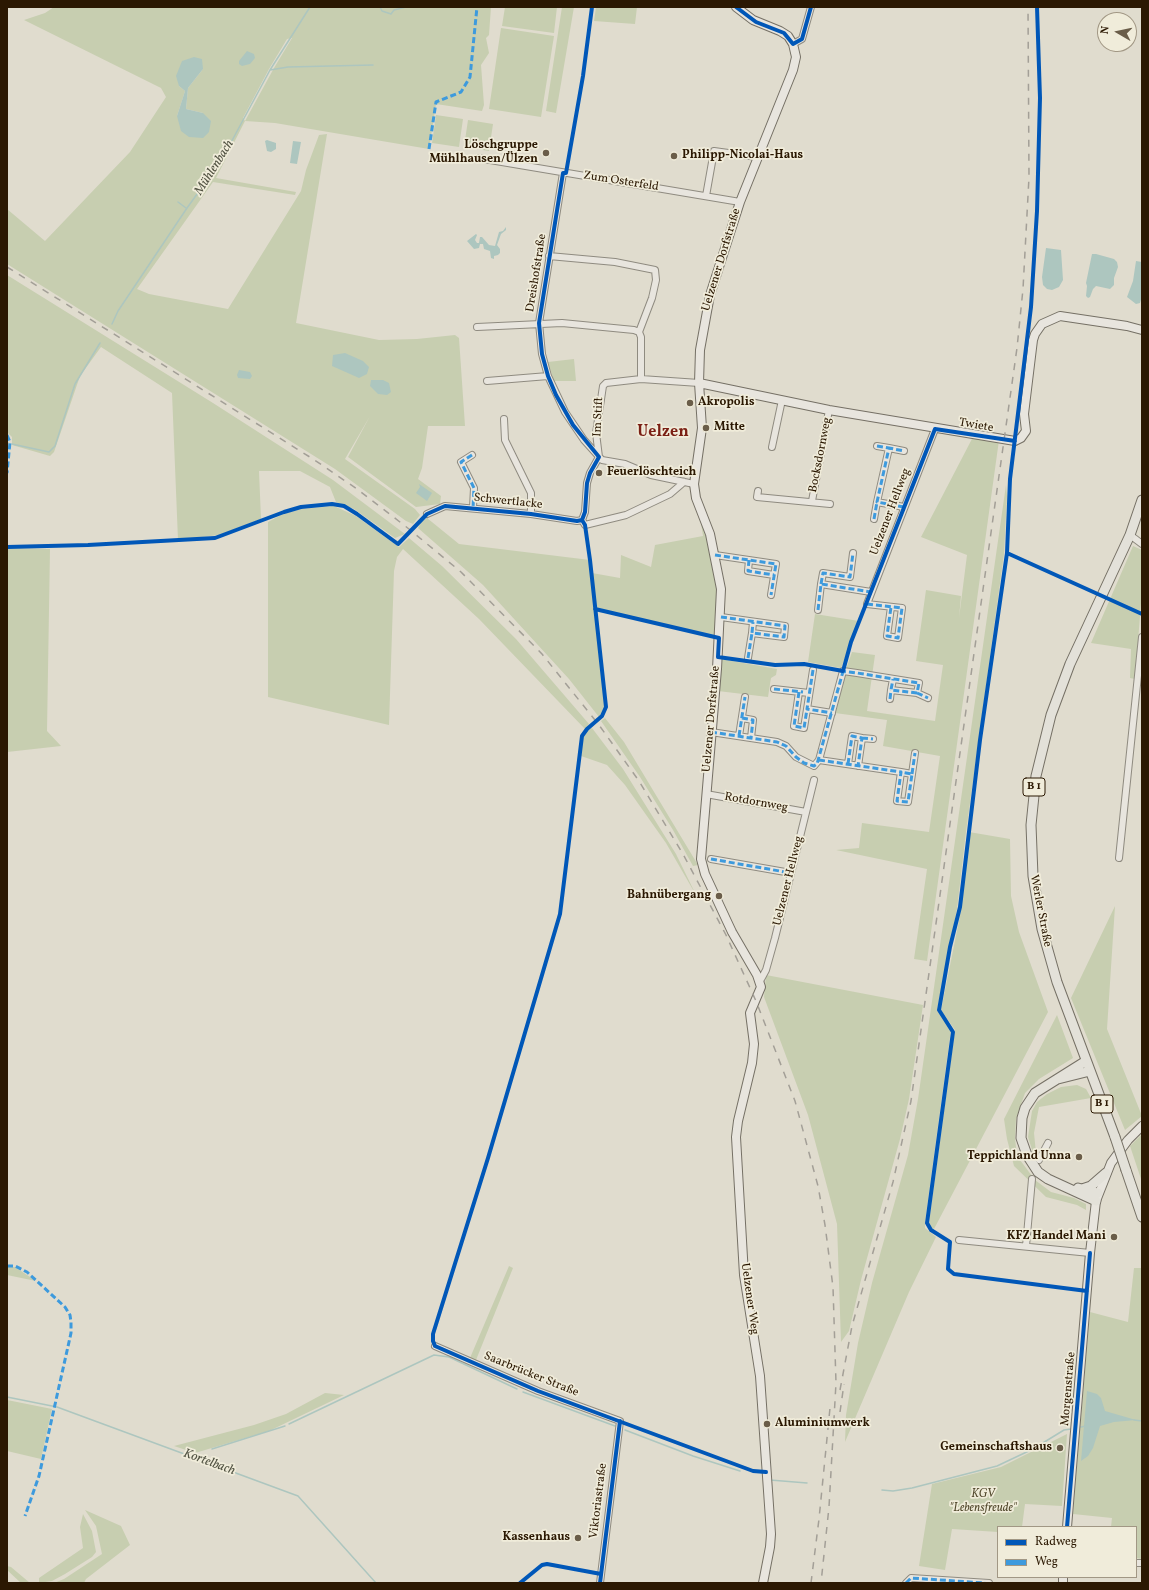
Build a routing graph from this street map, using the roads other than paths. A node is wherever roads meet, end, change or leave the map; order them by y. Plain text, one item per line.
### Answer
1 (736, 7) edge
2 (811, 7) edge
3 (793, 44) junction
4 (478, 158) dead end
5 (757, 158) junction
6 (563, 173) junction
7 (706, 196) junction
8 (740, 202) junction
9 (549, 256) junction
10 (539, 323) junction
11 (1142, 325) edge
12 (1127, 326) junction
13 (477, 327) dead end
14 (1142, 330) edge
15 (639, 332) junction
16 (548, 376) junction
17 (640, 379) junction
18 (487, 380) dead end
19 (699, 383) junction
20 (782, 400) junction
21 (830, 410) junction
22 (504, 419) dead end
23 (935, 428) junction
24 (877, 446) dead end
25 (772, 447) dead end
26 (889, 448) junction
27 (904, 451) dead end
28 (472, 455) dead end
29 (599, 457) junction
30 (684, 482) junction
31 (694, 484) junction
32 (757, 496) dead end
33 (1142, 500) edge
34 (812, 501) junction
35 (877, 502) junction
36 (830, 504) dead end
37 (904, 507) junction
38 (473, 508) junction
39 (427, 514) dead end
40 (531, 514) junction
41 (874, 519) dead end
42 (582, 520) junction
43 (1130, 535) junction
44 (1142, 544) edge
45 (853, 553) dead end
46 (715, 555) junction
47 (750, 560) junction
48 (774, 575) junction
49 (850, 577) junction
50 (821, 584) junction
51 (848, 588) junction
52 (871, 592) junction
53 (771, 595) dead end
54 (891, 607) junction
55 (818, 610) dead end
56 (721, 617) junction
57 (753, 622) junction
58 (752, 632) junction
59 (1142, 637) edge
60 (748, 658) dead end
61 (813, 670) dead end
62 (893, 679) junction
63 (774, 689) dead end
64 (891, 690) junction
65 (799, 692) junction
66 (809, 693) junction
67 (917, 693) junction
68 (745, 696) dead end
69 (928, 698) dead end
70 (890, 699) dead end
71 (807, 710) junction
72 (832, 713) junction
73 (742, 718) junction
74 (711, 732) junction
75 (739, 736) junction
76 (751, 738) junction
77 (862, 738) junction
78 (872, 739) dead end
79 (915, 753) dead end
80 (819, 760) junction
81 (848, 764) junction
82 (858, 766) junction
83 (901, 772) junction
84 (912, 774) junction
85 (814, 780) dead end
86 (706, 794) junction
87 (806, 812) junction
88 (1119, 858) dead end
89 (712, 859) dead end
90 (791, 873) junction
91 (760, 981) junction
92 (1086, 1061) junction
93 (1090, 1071) junction
94 (1052, 1081) junction
95 (1142, 1126) edge
96 (1048, 1143) dead end
97 (1039, 1160) dead end
98 (1106, 1173) junction
99 (1032, 1179) dead end
100 (1060, 1184) junction
101 (1082, 1189) junction
102 (1097, 1197) junction
103 (1142, 1218) edge
104 (959, 1240) dead end
105 (1026, 1246) junction
106 (1090, 1253) junction
107 (435, 1346) dead end
108 (620, 1421) joint
109 (1067, 1526) edge
110 (600, 1583) edge
111 (763, 1583) edge
112 (906, 1583) edge
113 (985, 1583) edge
114 (989, 1583) edge

1 - 3 street
2 - 3 street
3 - 5 street, Uelzener Dorfstraße
4 - 6 street, Zum Osterfeld
5 - 7 street
5 - 8 street, Uelzener Dorfstraße
6 - 7 street, Zum Osterfeld
6 - 9 street, Dreishofstraße
7 - 8 street, Zum Osterfeld
8 - 19 street, Uelzener Dorfstraße
9 - 10 street, Dreishofstraße
9 - 15 street
10 - 13 street, Dreishofstraße
10 - 15 street
10 - 16 street, Dreishofstraße
11 - 12 street, Twiete
12 - 14 street, Twiete
12 - 23 street, Twiete
15 - 17 street
16 - 18 street
16 - 29 street, Dreishofstraße
17 - 19 street, Im Stift
17 - 29 street, Im Stift
19 - 20 street, Twiete
19 - 31 street, Uelzener Dorfstraße
20 - 21 street, Twiete
20 - 25 street
21 - 23 street, Twiete
21 - 34 street, Bocksdornweg
22 - 40 street
23 - 37 street, Uelzener Hellweg
24 - 26 street
26 - 27 street
26 - 35 street
28 - 38 street
29 - 30 street
29 - 42 street
30 - 31 street
30 - 42 street, Schwertlacke
31 - 46 street, Uelzener Dorfstraße
32 - 34 street
33 - 43 main road, B 1
34 - 36 street
35 - 37 street
35 - 41 street
37 - 52 street, Uelzener Hellweg
38 - 39 street, Schwertlacke
38 - 40 street, Schwertlacke
40 - 42 street, Schwertlacke
43 - 44 street
43 - 92 main road, Werler Straße / B 1
45 - 49 street
46 - 47 street
46 - 56 street, Uelzener Dorfstraße
47 - 48 street
47 - 48 street
48 - 53 street
49 - 50 street
49 - 51 street
50 - 51 street
50 - 55 street
51 - 52 street
52 - 54 street, Uelzener Hellweg
54 - 54 street
56 - 57 street
56 - 74 street, Uelzener Dorfstraße
57 - 58 street
57 - 58 street
58 - 60 street
59 - 88 street
61 - 66 street
62 - 64 street
62 - 67 street
62 - 72 street
63 - 65 street
64 - 67 street
64 - 70 street
65 - 66 street
65 - 71 street
66 - 71 street
67 - 69 street
68 - 73 street
71 - 72 street
72 - 80 street
73 - 75 street
73 - 76 street
74 - 75 street
74 - 86 street, Uelzener Dorfstraße
75 - 76 street
76 - 80 street
77 - 78 street
77 - 81 street
77 - 82 street
79 - 84 street
80 - 81 street
81 - 82 street
82 - 83 street
83 - 84 street
83 - 84 street
85 - 87 street, Uelzener Hellweg
86 - 87 street, Rotdornweg
86 - 91 street, Uelzener Dorfstraße
87 - 90 street, Uelzener Hellweg
89 - 90 street
90 - 91 street, Uelzener Hellweg
91 - 111 street, Uelzener Weg
92 - 93 main road, Werler Straße / B 1
92 - 94 main road
93 - 94 main road
93 - 103 main road, Werler Straße / B 1, bridge
94 - 100 main road
95 - 98 street, Morgenstraße
96 - 97 street
98 - 101 main road
98 - 102 street, Morgenstraße
99 - 105 street
100 - 101 main road
100 - 102 main road
101 - 102 main road
102 - 106 street, Morgenstraße
104 - 105 street
105 - 106 street
106 - 109 street, Morgenstraße
107 - 108 street, Saarbrücker Straße
108 - 110 street, Viktoriastraße
112 - 113 street
113 - 114 street

